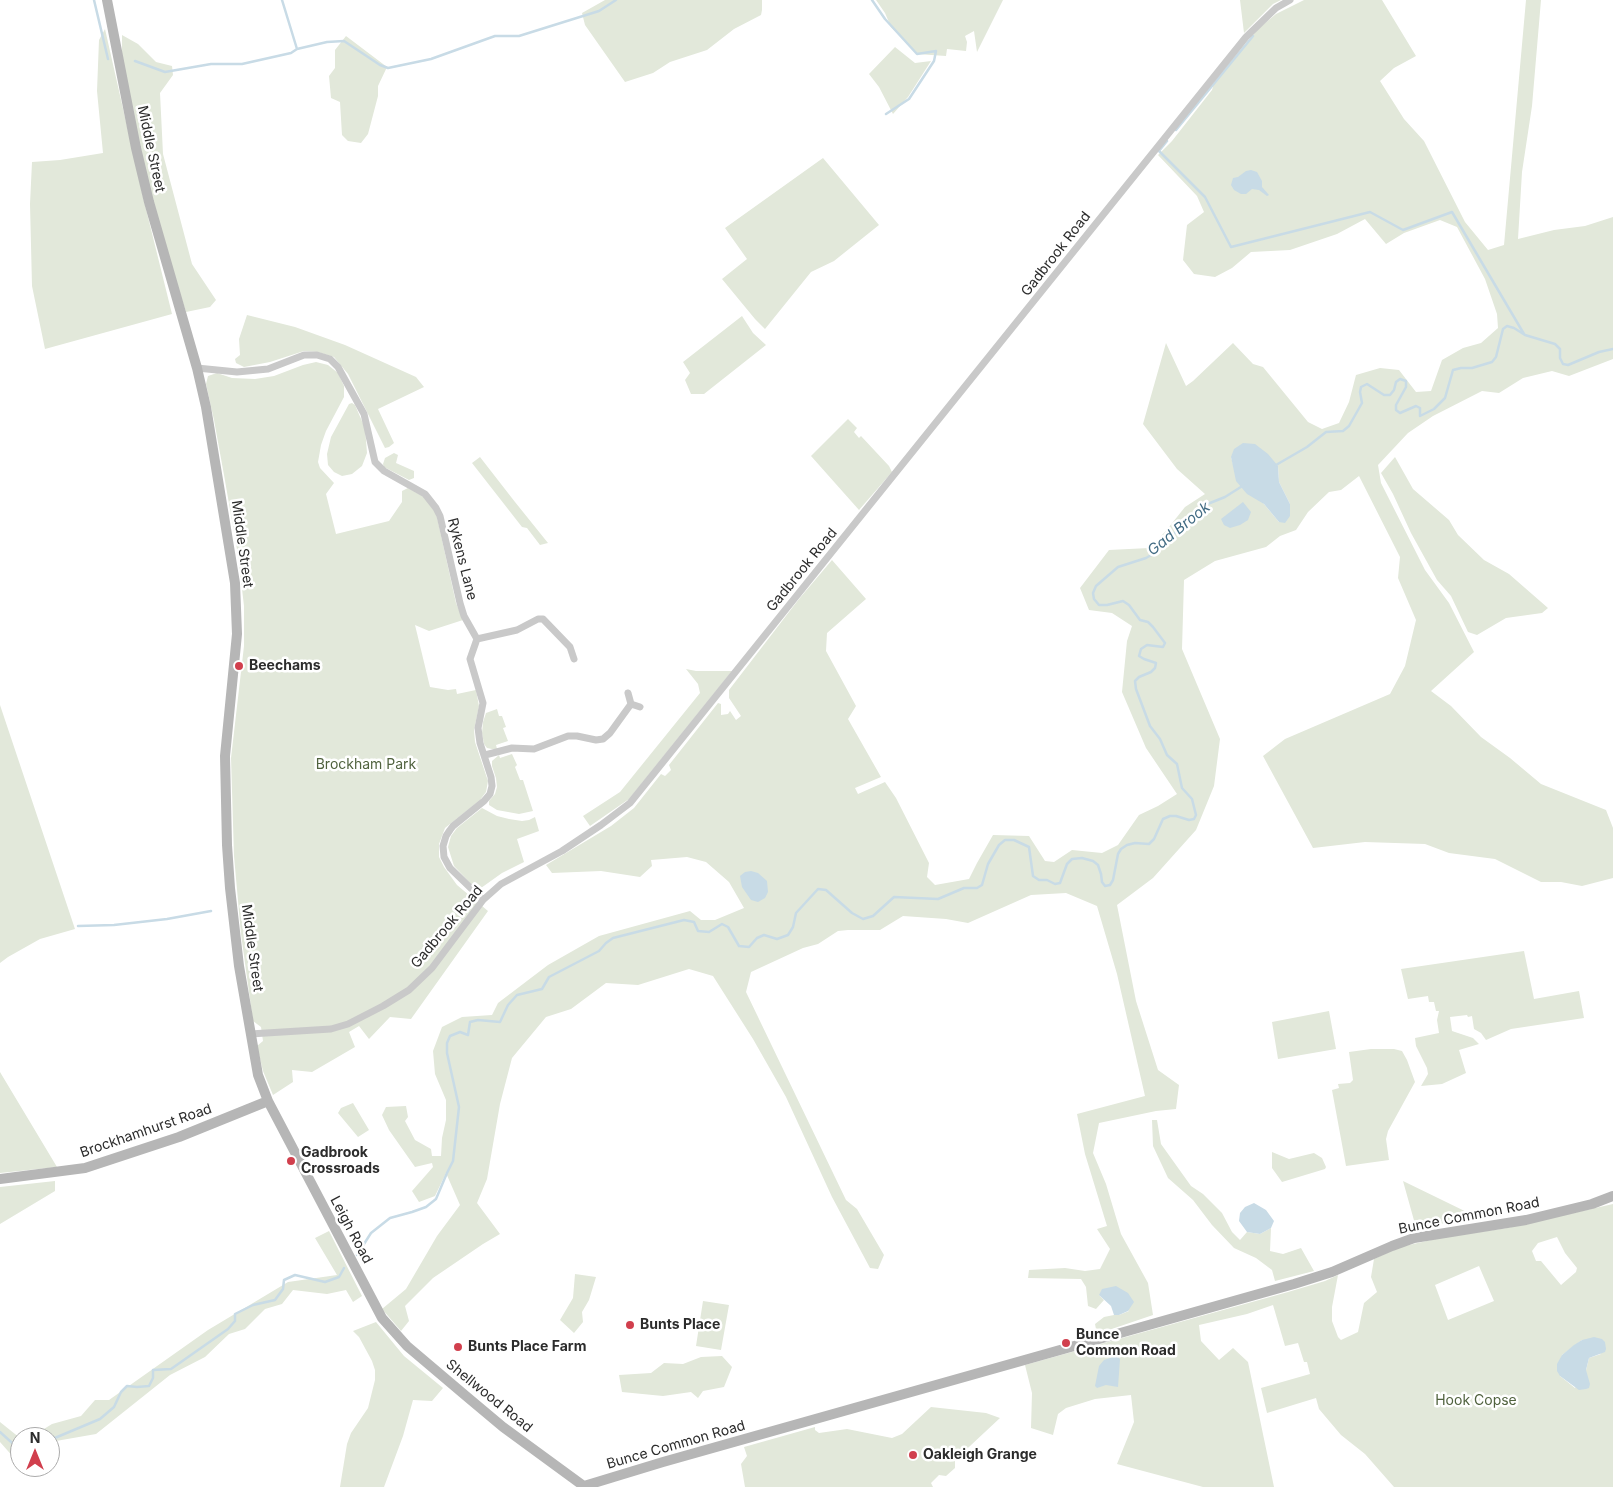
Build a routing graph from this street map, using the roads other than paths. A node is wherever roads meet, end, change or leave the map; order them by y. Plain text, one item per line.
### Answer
1 (107, 0) edge
2 (1290, 0) edge
3 (197, 368) junction
4 (476, 639) junction
5 (574, 659) dead end
6 (628, 693) dead end
7 (631, 704) junction
8 (640, 707) dead end
9 (485, 755) junction
10 (483, 900) junction
11 (250, 1034) junction
12 (268, 1101) junction
13 (0, 1179) edge
14 (1613, 1196) edge
15 (382, 1318) joint
16 (584, 1486) edge

1 - 3 street, Middle Street
2 - 10 street, Gadbrook Road
3 - 4 street, Rykens Lane
3 - 11 street, Middle Street
4 - 5 street
4 - 9 street
6 - 7 street
7 - 8 street
7 - 9 street
9 - 10 street
10 - 11 street, Gadbrook Road
11 - 12 street, Middle Street
12 - 13 street, Brockhamhurst Road
12 - 15 street, Leigh Road
14 - 16 street, Bunce Common Road
15 - 16 street, Shellwood Road

